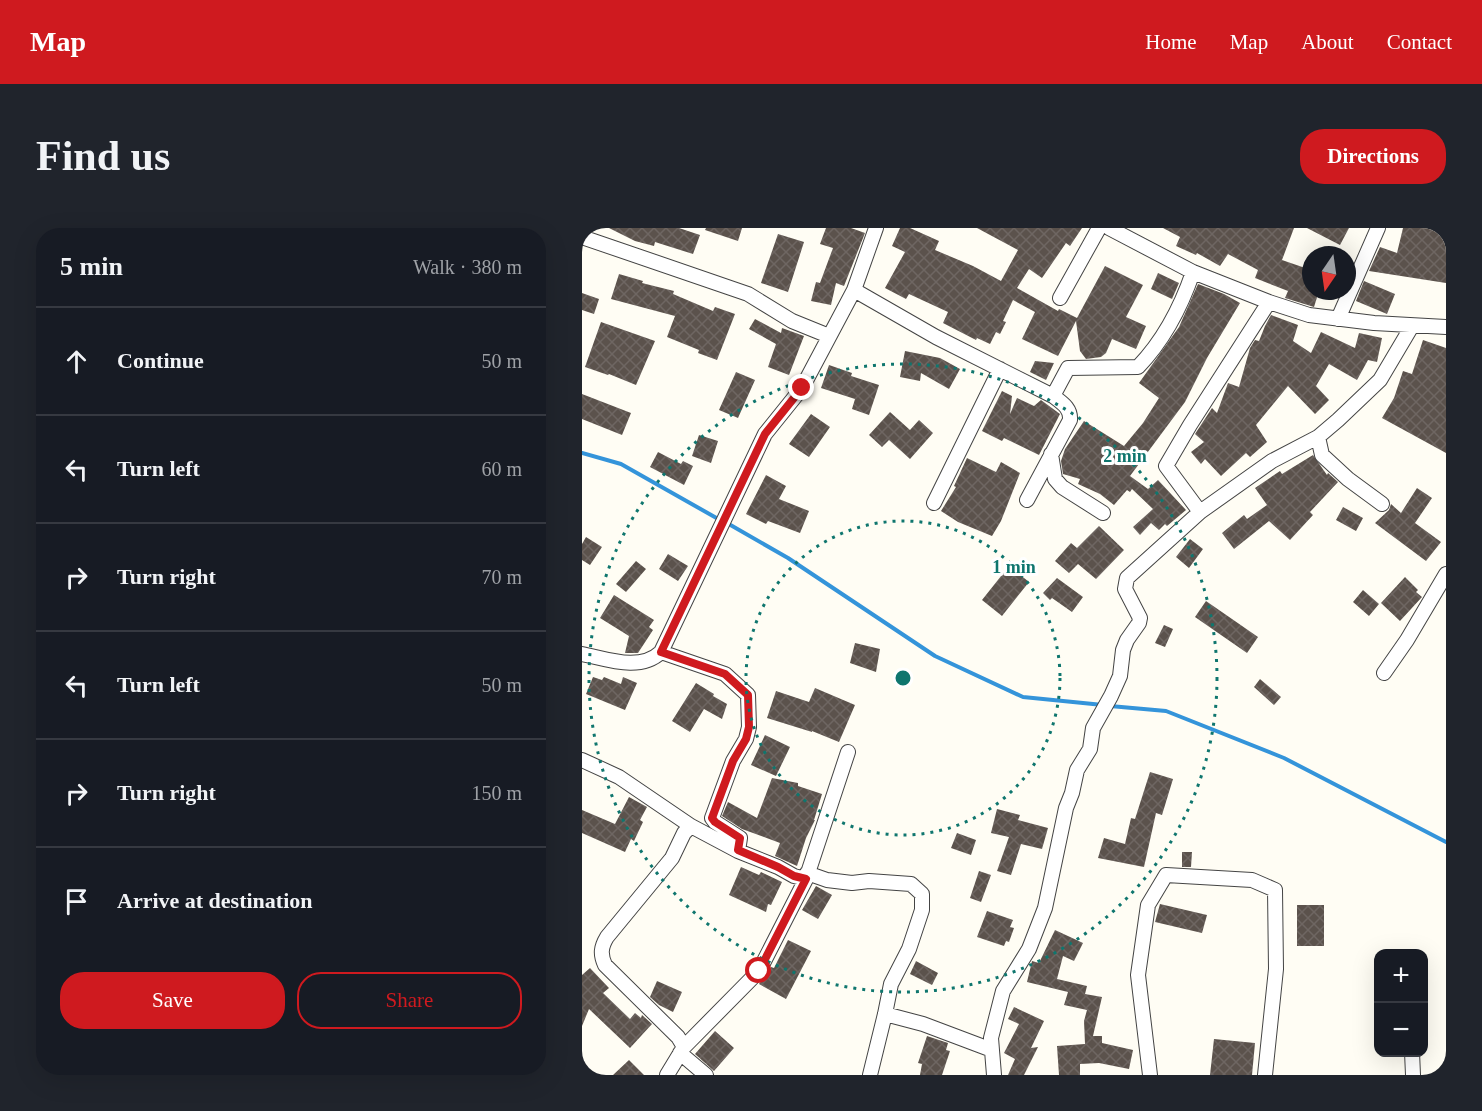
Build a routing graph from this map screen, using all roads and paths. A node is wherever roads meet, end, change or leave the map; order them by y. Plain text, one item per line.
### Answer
1 (876, 228) edge
2 (1099, 228) edge
3 (1109, 228) edge
4 (1375, 229) edge
5 (591, 236) edge
6 (1193, 272) junction
7 (855, 290) junction
8 (1060, 298) dead end
9 (1269, 302) junction
10 (1338, 319) junction
11 (1412, 326) junction
12 (1446, 327) edge
13 (829, 336) junction
14 (1000, 369) junction
15 (1053, 396) junction
16 (1318, 437) junction
17 (1052, 454) junction
18 (1027, 500) dead end
19 (934, 503) dead end
20 (1382, 504) dead end
21 (1200, 512) junction
22 (1103, 513) dead end
23 (1446, 574) edge
24 (661, 652) junction
25 (582, 654) edge
26 (599, 657) junction
27 (582, 663) edge
28 (1384, 673) dead end
29 (848, 752) dead end
30 (582, 760) edge
31 (691, 825) junction
32 (738, 850) junction
33 (806, 876) junction
34 (885, 1014) junction
35 (682, 1050) junction
36 (992, 1050) junction
37 (1412, 1057) edge
38 (667, 1075) edge
39 (706, 1075) edge
40 (870, 1075) edge
41 (994, 1075) edge
42 (1150, 1075) edge
43 (1265, 1075) edge
44 (1413, 1075) edge

1 - 7 street
2 - 8 street
3 - 6 street
4 - 10 street
5 - 13 street
6 - 9 street
6 - 15 street
7 - 13 street
7 - 14 street
9 - 10 street
9 - 21 street
10 - 11 street
11 - 12 street
11 - 16 street
13 - 24 street
14 - 15 street
14 - 19 street
15 - 17 street
16 - 20 street
16 - 21 street
17 - 18 street
17 - 22 street
21 - 36 street
23 - 28 street
24 - 26 street
24 - 32 street
25 - 26 street
26 - 27 street
29 - 33 street
30 - 31 street
31 - 32 street
31 - 35 street
32 - 33 street
33 - 34 street
33 - 35 street
34 - 36 street
34 - 40 street
35 - 38 street
35 - 39 street
36 - 41 street
37 - 44 street
42 - 43 street

